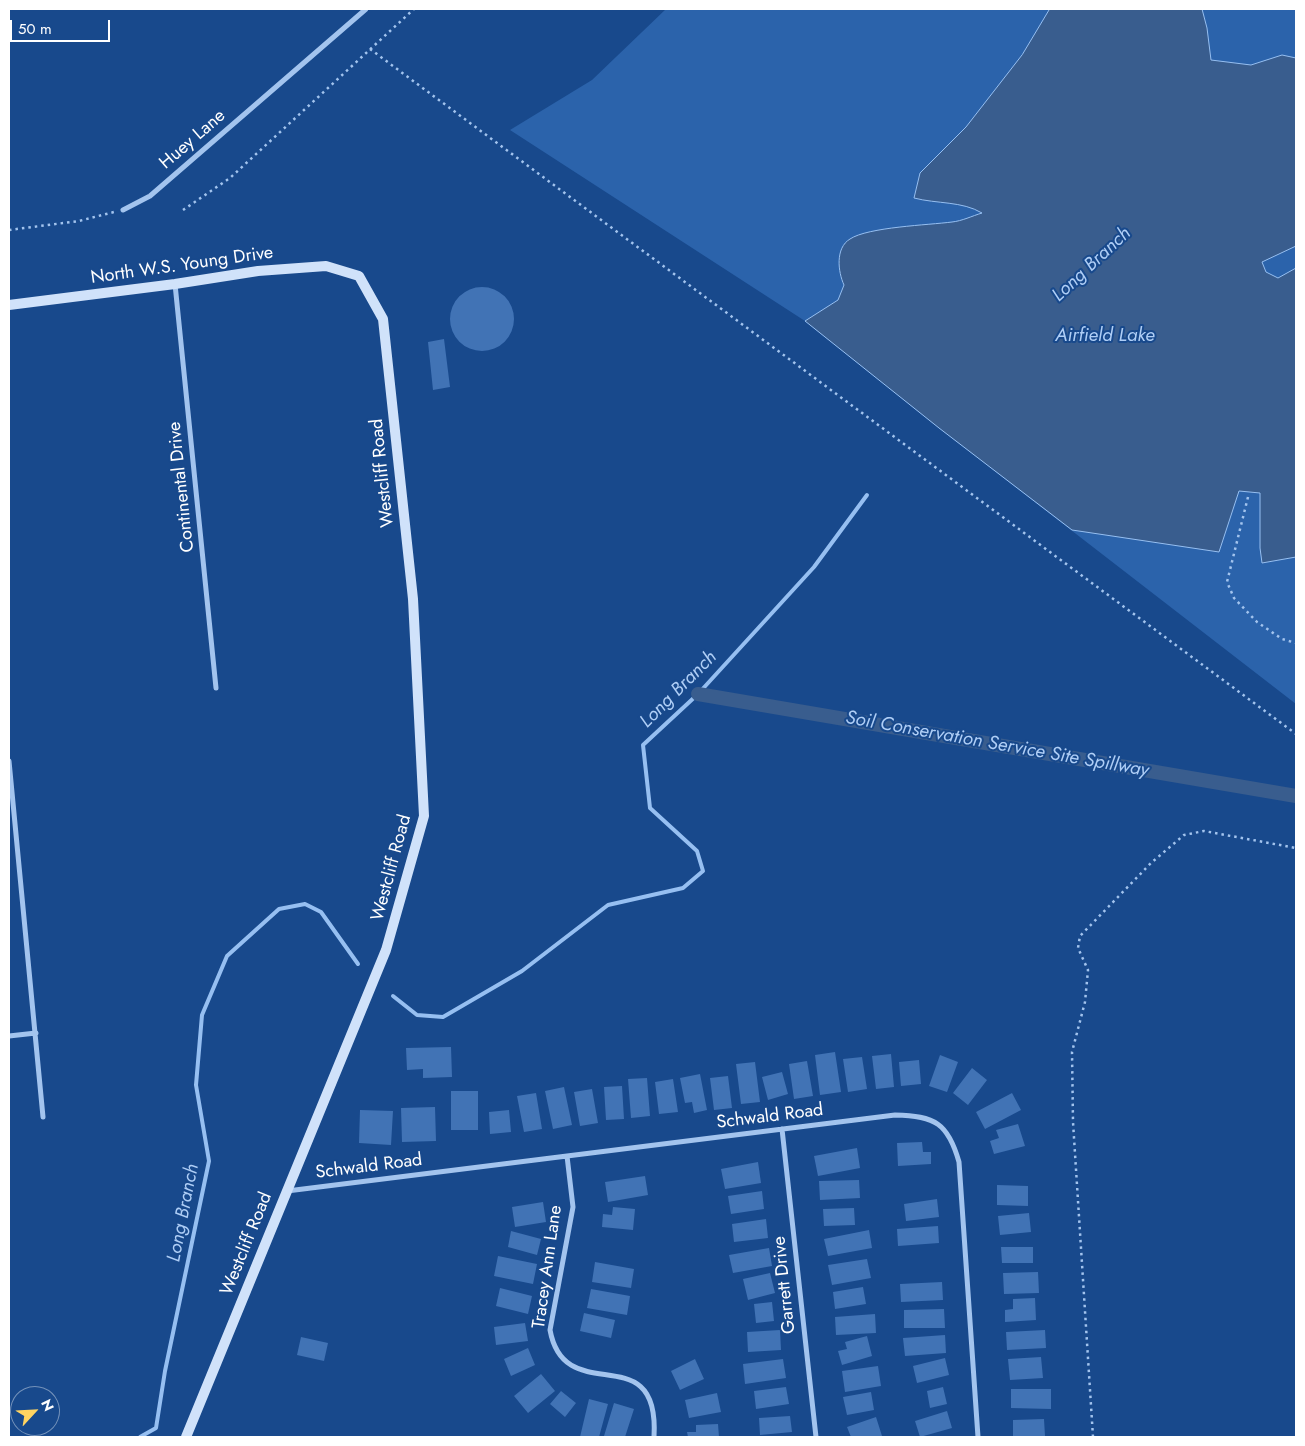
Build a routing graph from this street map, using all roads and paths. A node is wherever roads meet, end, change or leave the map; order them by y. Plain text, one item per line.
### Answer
1 (366, 9) edge
2 (414, 9) edge
3 (370, 49) junction
4 (123, 210) joint
5 (183, 210) dead end
6 (9, 230) edge
7 (359, 276) joint
8 (175, 284) junction
9 (9, 305) edge
10 (1248, 497) dead end
11 (1296, 643) edge
12 (216, 688) dead end
13 (1296, 734) edge
14 (9, 761) edge
15 (1296, 848) edge
16 (36, 1033) junction
17 (9, 1036) edge
18 (43, 1117) dead end
19 (782, 1129) junction
20 (567, 1156) junction
21 (286, 1191) junction
22 (186, 1437) edge
23 (654, 1437) edge
24 (816, 1437) edge
25 (978, 1437) edge
26 (1093, 1437) edge

1 - 4 street, Huey Lane
2 - 3 path
3 - 5 path
3 - 13 path
4 - 6 path
7 - 8 street, North W.S. Young Drive
7 - 21 street, Westcliff Road
8 - 9 street, North W.S. Young Drive
8 - 12 street, Continental Drive
10 - 11 path
14 - 16 street
15 - 26 path
16 - 17 street
16 - 18 street
19 - 20 street, Schwald Road
19 - 24 street, Garrett Drive
19 - 25 street, Schwald Road
20 - 21 street, Schwald Road
20 - 23 street, Tracey Ann Lane
21 - 22 street, Westcliff Road

